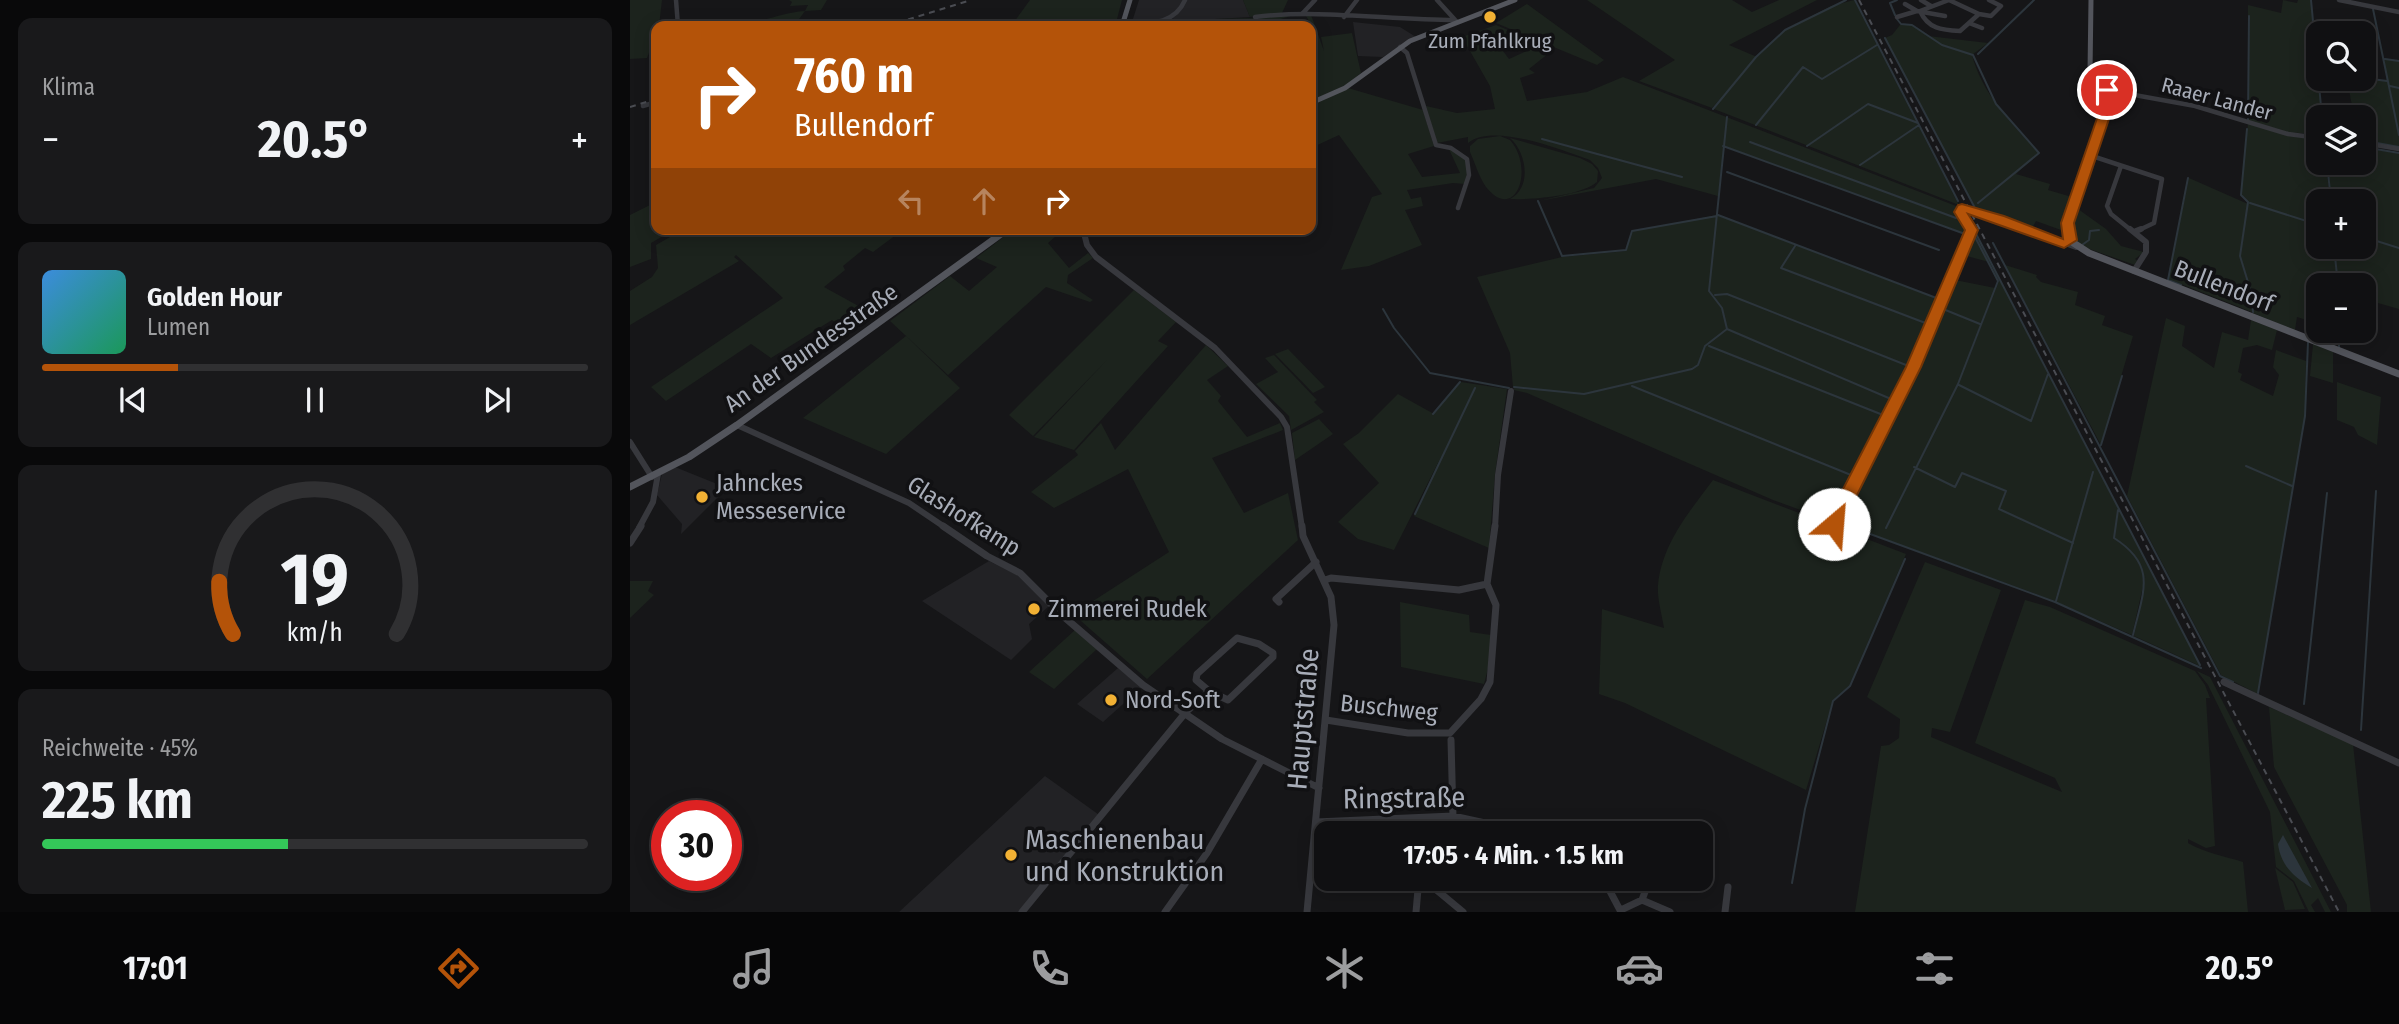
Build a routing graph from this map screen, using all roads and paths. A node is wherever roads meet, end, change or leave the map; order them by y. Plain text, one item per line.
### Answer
1 (676, 0) edge
2 (1130, 0) edge
3 (1185, 0) edge
4 (1315, 0) edge
5 (1357, 0) edge
6 (1437, 0) edge
7 (1516, 0) edge
8 (1921, 0) edge
9 (1947, 0) edge
10 (1989, 0) edge
11 (2091, 0) edge
12 (2339, 0) edge
13 (1905, 4) dead end
14 (1931, 6) junction
15 (1919, 11) junction
16 (2399, 12) edge
17 (1302, 14) junction
18 (1979, 15) junction
19 (1945, 16) dead end
20 (1255, 17) dead end
21 (1344, 17) junction
22 (1897, 17) dead end
23 (678, 21) edge
24 (1124, 21) edge
25 (1155, 21) edge
26 (1457, 21) junction
27 (1969, 23) junction
28 (1982, 28) dead end
29 (1947, 31) junction
30 (1947, 37) dead end
31 (1400, 47) junction
32 (2107, 90) junction
33 (1316, 101) edge
34 (651, 104) edge
35 (643, 106) dead end
36 (2306, 136) edge
37 (2376, 145) edge
38 (2399, 149) edge
39 (2092, 156) junction
40 (2121, 166) junction
41 (1458, 208) dead end
42 (2136, 231) junction
43 (1000, 235) edge
44 (1084, 235) edge
45 (2070, 244) junction
46 (2134, 271) junction
47 (2399, 374) edge
48 (1511, 391) dead end
49 (737, 425) junction
50 (630, 442) edge
51 (655, 475) junction
52 (630, 487) edge
53 (1834, 524) dead end
54 (630, 543) edge
55 (1316, 562) junction
56 (1325, 580) junction
57 (1487, 584) junction
58 (1279, 602) dead end
59 (2224, 682) dead end
60 (1209, 691) junction
61 (1185, 712) junction
62 (1326, 720) junction
63 (1451, 740) dead end
64 (1262, 759) junction
65 (2399, 763) edge
66 (1319, 788) junction
67 (1453, 816) junction
68 (1422, 818) joint
69 (1316, 821) edge
70 (1342, 821) edge
71 (1476, 821) edge
72 (1314, 842) edge
73 (1728, 887) dead end
74 (1418, 891) edge
75 (1438, 891) edge
76 (1610, 891) edge
77 (1645, 891) edge
78 (1642, 900) junction
79 (1621, 911) edge
80 (1022, 912) edge
81 (1165, 912) edge
82 (1307, 912) edge
83 (1416, 912) edge
84 (1463, 912) edge
85 (1670, 912) edge
86 (1725, 912) edge

1 - 23 street
2 - 24 main road
3 - 25 street
4 - 17 street
5 - 21 street
6 - 26 street
7 - 26 main road
8 - 14 street
9 - 14 street
9 - 18 street
10 - 18 street
11 - 32 main road
12 - 16 street
13 - 15 street
14 - 15 street
15 - 19 street
15 - 22 street
15 - 29 street
17 - 20 street
17 - 21 street
18 - 27 street
21 - 26 street
26 - 31 main road
27 - 28 street
27 - 29 street
29 - 30 street
31 - 33 main road
31 - 41 street
32 - 36 street, Raaer Lander
32 - 39 main road
34 - 35 street
37 - 38 street
39 - 40 street
39 - 45 main road
40 - 42 street
40 - 42 street
42 - 46 street
43 - 49 main road, An der Bundesstraße
44 - 55 street, Hauptstraße
45 - 46 main road, Bullendorf
45 - 53 street, Bullendorf
46 - 47 main road, Bullendorf
48 - 57 street, Buschweg
49 - 51 main road, An der Bundesstraße
49 - 61 street, Glashofkamp
50 - 51 street
51 - 52 main road, An der Bundesstraße
51 - 54 street
55 - 56 street, Hauptstraße
55 - 58 street
56 - 57 street
56 - 62 street, Hauptstraße
57 - 62 street, Buschweg
59 - 65 street
60 - 60 street
60 - 61 street
61 - 64 street, Glashofkamp
61 - 80 street
62 - 66 street, Hauptstraße
63 - 67 street
64 - 66 street, Glashofkamp
64 - 81 street
66 - 69 street, Hauptstraße
67 - 68 street, Ringstraße
67 - 71 street, Ringstraße
68 - 70 street, Ringstraße
72 - 82 street, Hauptstraße
73 - 86 street
74 - 83 street
75 - 84 street
76 - 79 street
77 - 78 street
78 - 79 street
78 - 85 street

